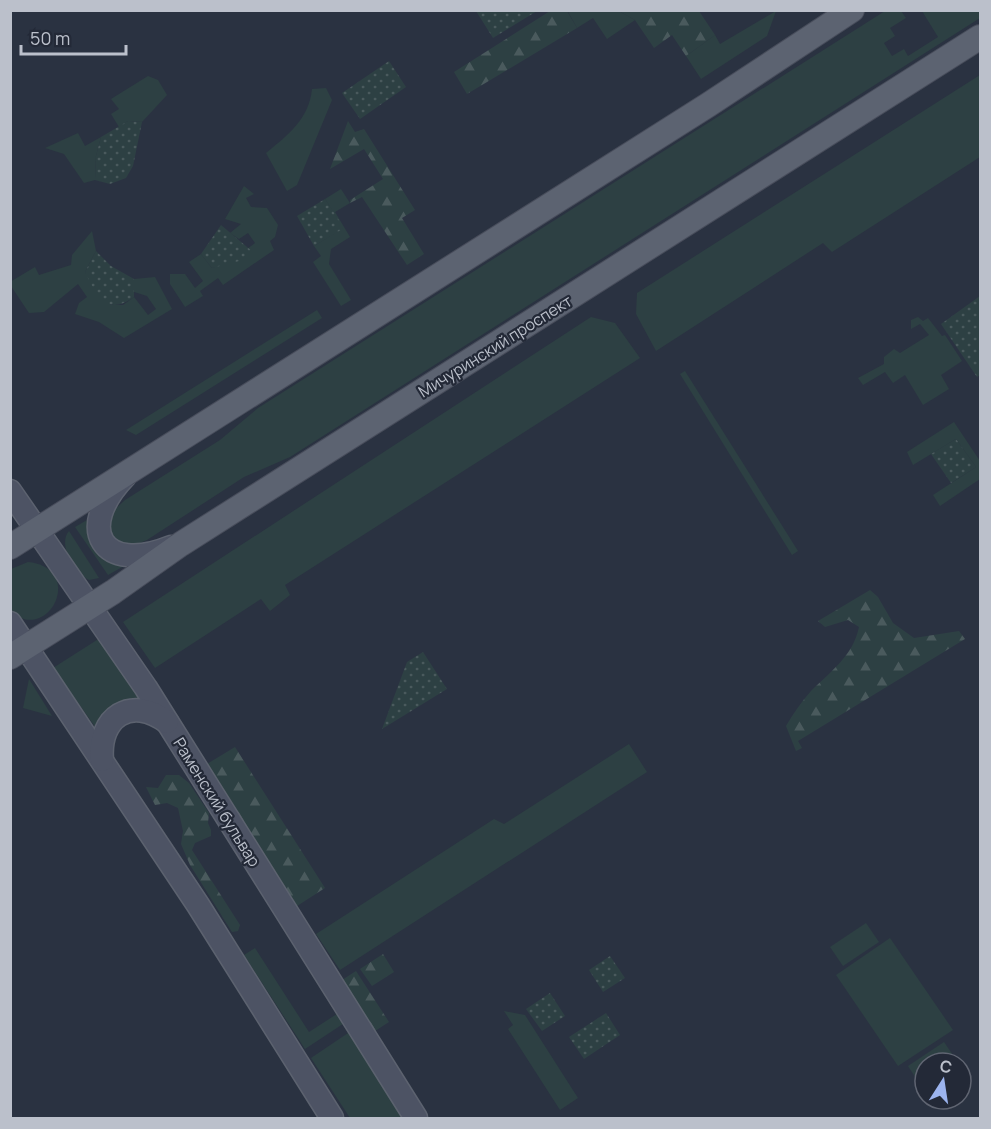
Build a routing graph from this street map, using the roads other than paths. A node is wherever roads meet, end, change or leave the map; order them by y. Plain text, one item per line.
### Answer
1 (852, 10) edge
2 (981, 37) edge
3 (128, 473) junction
4 (10, 491) edge
5 (39, 529) junction
6 (181, 544) junction
7 (10, 547) edge
8 (90, 607) junction
9 (10, 623) edge
10 (19, 652) edge
11 (166, 722) junction
12 (102, 760) junction
13 (332, 1119) edge
14 (416, 1119) edge

1 - 3 main road
2 - 6 main road, Мичуринский проспект
3 - 5 main road
3 - 6 street
4 - 5 street, Раменский бульвар
5 - 7 main road
5 - 8 street, Раменский бульвар
6 - 8 main road, Мичуринский проспект
8 - 10 main road, Мичуринский проспект
8 - 11 street, Раменский бульвар
9 - 10 street
10 - 12 street
11 - 12 street
11 - 14 street, Раменский бульвар
12 - 13 street

